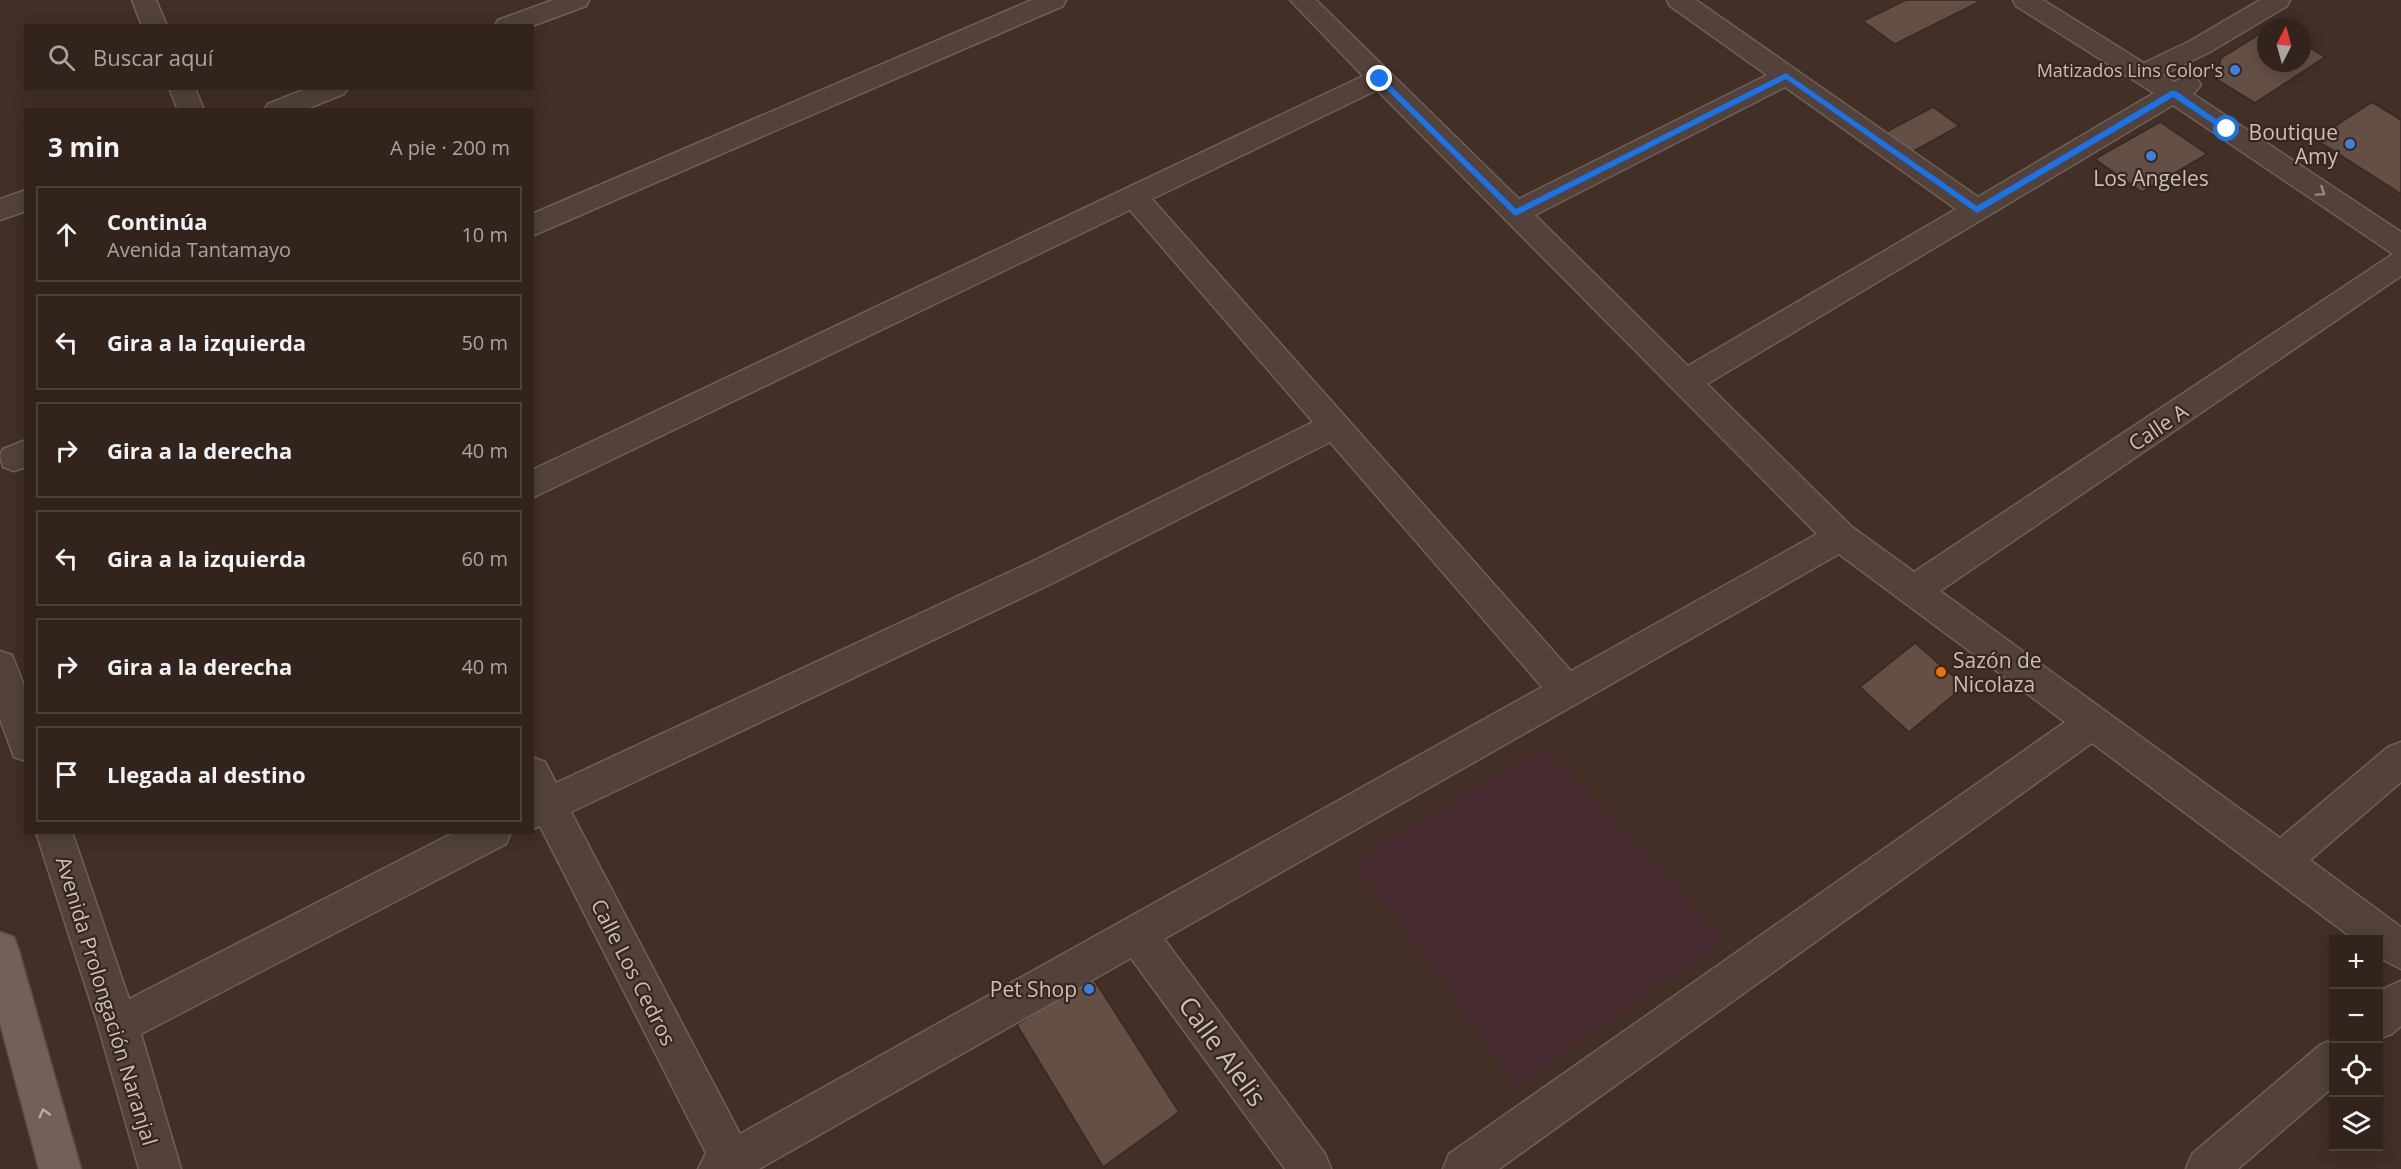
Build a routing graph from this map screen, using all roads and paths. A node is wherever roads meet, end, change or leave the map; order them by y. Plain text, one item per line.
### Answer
1 (144, 0) edge
2 (577, 0) edge
3 (1054, 0) edge
4 (1302, 0) edge
5 (1679, 0) edge
6 (2025, 0) edge
7 (2057, 0) edge
8 (2277, 0) edge
9 (154, 24) edge
10 (512, 24) edge
11 (2152, 71) junction
12 (1786, 76) junction
13 (1380, 79) junction
14 (2180, 89) junction
15 (183, 90) edge
16 (330, 90) edge
17 (190, 108) edge
18 (282, 108) edge
19 (1134, 196) junction
20 (24, 201) edge
21 (0, 210) edge
22 (1977, 210) junction
23 (1515, 213) junction
24 (2401, 222) edge
25 (534, 225) edge
26 (2401, 246) edge
27 (2401, 262) edge
28 (1686, 382) junction
29 (1336, 426) junction
30 (534, 484) edge
31 (1842, 537) junction
32 (1914, 590) junction
33 (0, 666) edge
34 (1567, 691) junction
35 (2092, 723) junction
36 (23, 729) edge
37 (2401, 759) edge
38 (538, 797) edge
39 (55, 834) edge
40 (489, 834) edge
41 (2280, 862) junction
42 (1136, 933) junction
43 (2401, 950) edge
44 (0, 951) edge
45 (2401, 1001) edge
46 (2383, 1017) edge
47 (118, 1025) junction
48 (2329, 1063) edge
49 (729, 1166) edge
50 (60, 1169) edge
51 (160, 1169) edge
52 (1310, 1169) edge
53 (1464, 1169) edge
54 (2207, 1169) edge

1 - 9 street
2 - 10 street
3 - 25 street
4 - 13 street
5 - 12 street
6 - 11 street
7 - 11 street
8 - 11 street
11 - 14 street
12 - 22 street
12 - 23 street
13 - 19 street
13 - 23 street
14 - 22 street
14 - 24 street
14 -> 26 street
15 - 17 street
16 - 18 street
19 - 29 street
19 - 30 street
20 - 21 street
22 - 28 street
23 - 28 street
27 - 32 street, Calle A
28 - 31 street
29 - 34 street
29 - 38 street
31 - 32 street
31 - 34 street
32 - 35 street
33 - 36 street
34 - 42 street
35 - 41 street
35 - 53 street
37 - 41 street
38 - 49 street, Calle Los Cedros
39 - 47 street, Avenida Prolongación Naranjal
40 - 47 street
41 - 43 street
42 - 49 street
42 - 52 street, Calle Alelis
50 -> 44 main road
45 - 46 street
47 - 51 street, Avenida Prolongación Naranjal
48 - 54 street

